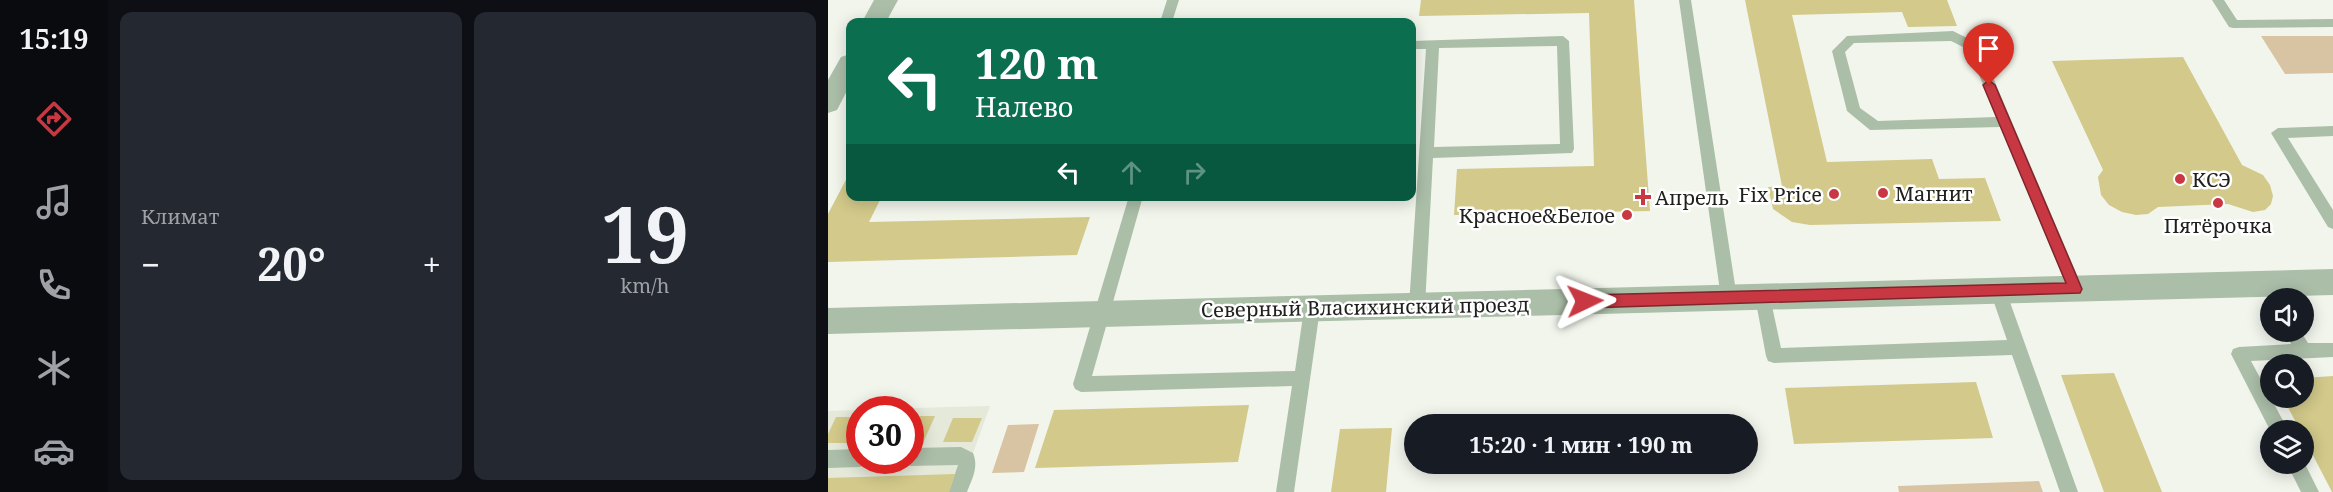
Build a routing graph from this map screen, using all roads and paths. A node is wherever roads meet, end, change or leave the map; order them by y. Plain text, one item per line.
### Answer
1 (886, 0) edge
2 (1173, 0) edge
3 (1685, 0) edge
4 (2218, 0) edge
5 (876, 18) edge
6 (1167, 18) edge
7 (2333, 23) edge
8 (1433, 44) junction
9 (1416, 45) edge
10 (846, 70) edge
11 (828, 103) edge
12 (2004, 122) junction
13 (2333, 131) edge
14 (1425, 153) junction
15 (1135, 201) edge
16 (2333, 222) edge
17 (2333, 282) edge
18 (2291, 288) edge
19 (2075, 289) junction
20 (1998, 291) junction
21 (2260, 291) edge
22 (1763, 297) junction
23 (1729, 298) junction
24 (1417, 306) junction
25 (1312, 309) junction
26 (1102, 314) junction
27 (828, 321) edge
28 (2299, 342) edge
29 (2018, 347) junction
30 (2333, 350) edge
31 (2304, 351) junction
32 (1302, 378) junction
33 (2274, 420) edge
34 (924, 457) edge
35 (846, 458) edge
36 (828, 459) edge
37 (2301, 474) edge
38 (958, 492) edge
39 (1285, 492) edge
40 (2069, 492) edge
41 (2310, 492) edge

1 - 5 street
2 - 6 lane
3 - 23 lane
4 - 7 lane
8 - 9 lane
8 - 14 lane
8 - 14 lane
10 - 11 street
12 - 12 lane
12 - 19 lane
13 - 16 lane
14 - 24 lane
15 - 26 lane
17 - 18 street, Северный Власихинский проезд
19 - 20 street, Северный Власихинский проезд
19 - 21 street, Северный Власихинский проезд
20 - 22 street, Северный Власихинский проезд
20 - 29 lane
22 - 23 street, Северный Власихинский проезд
22 - 29 lane
23 - 24 street, Северный Власихинский проезд
24 - 25 street, Северный Власихинский проезд
25 - 26 street, Северный Власихинский проезд
25 - 32 lane
26 - 27 street, Северный Власихинский проезд
26 - 32 lane
28 - 31 lane
29 - 40 lane
30 - 31 lane
31 - 33 lane
32 - 39 lane
34 - 38 lane
35 - 36 lane
37 - 41 lane

